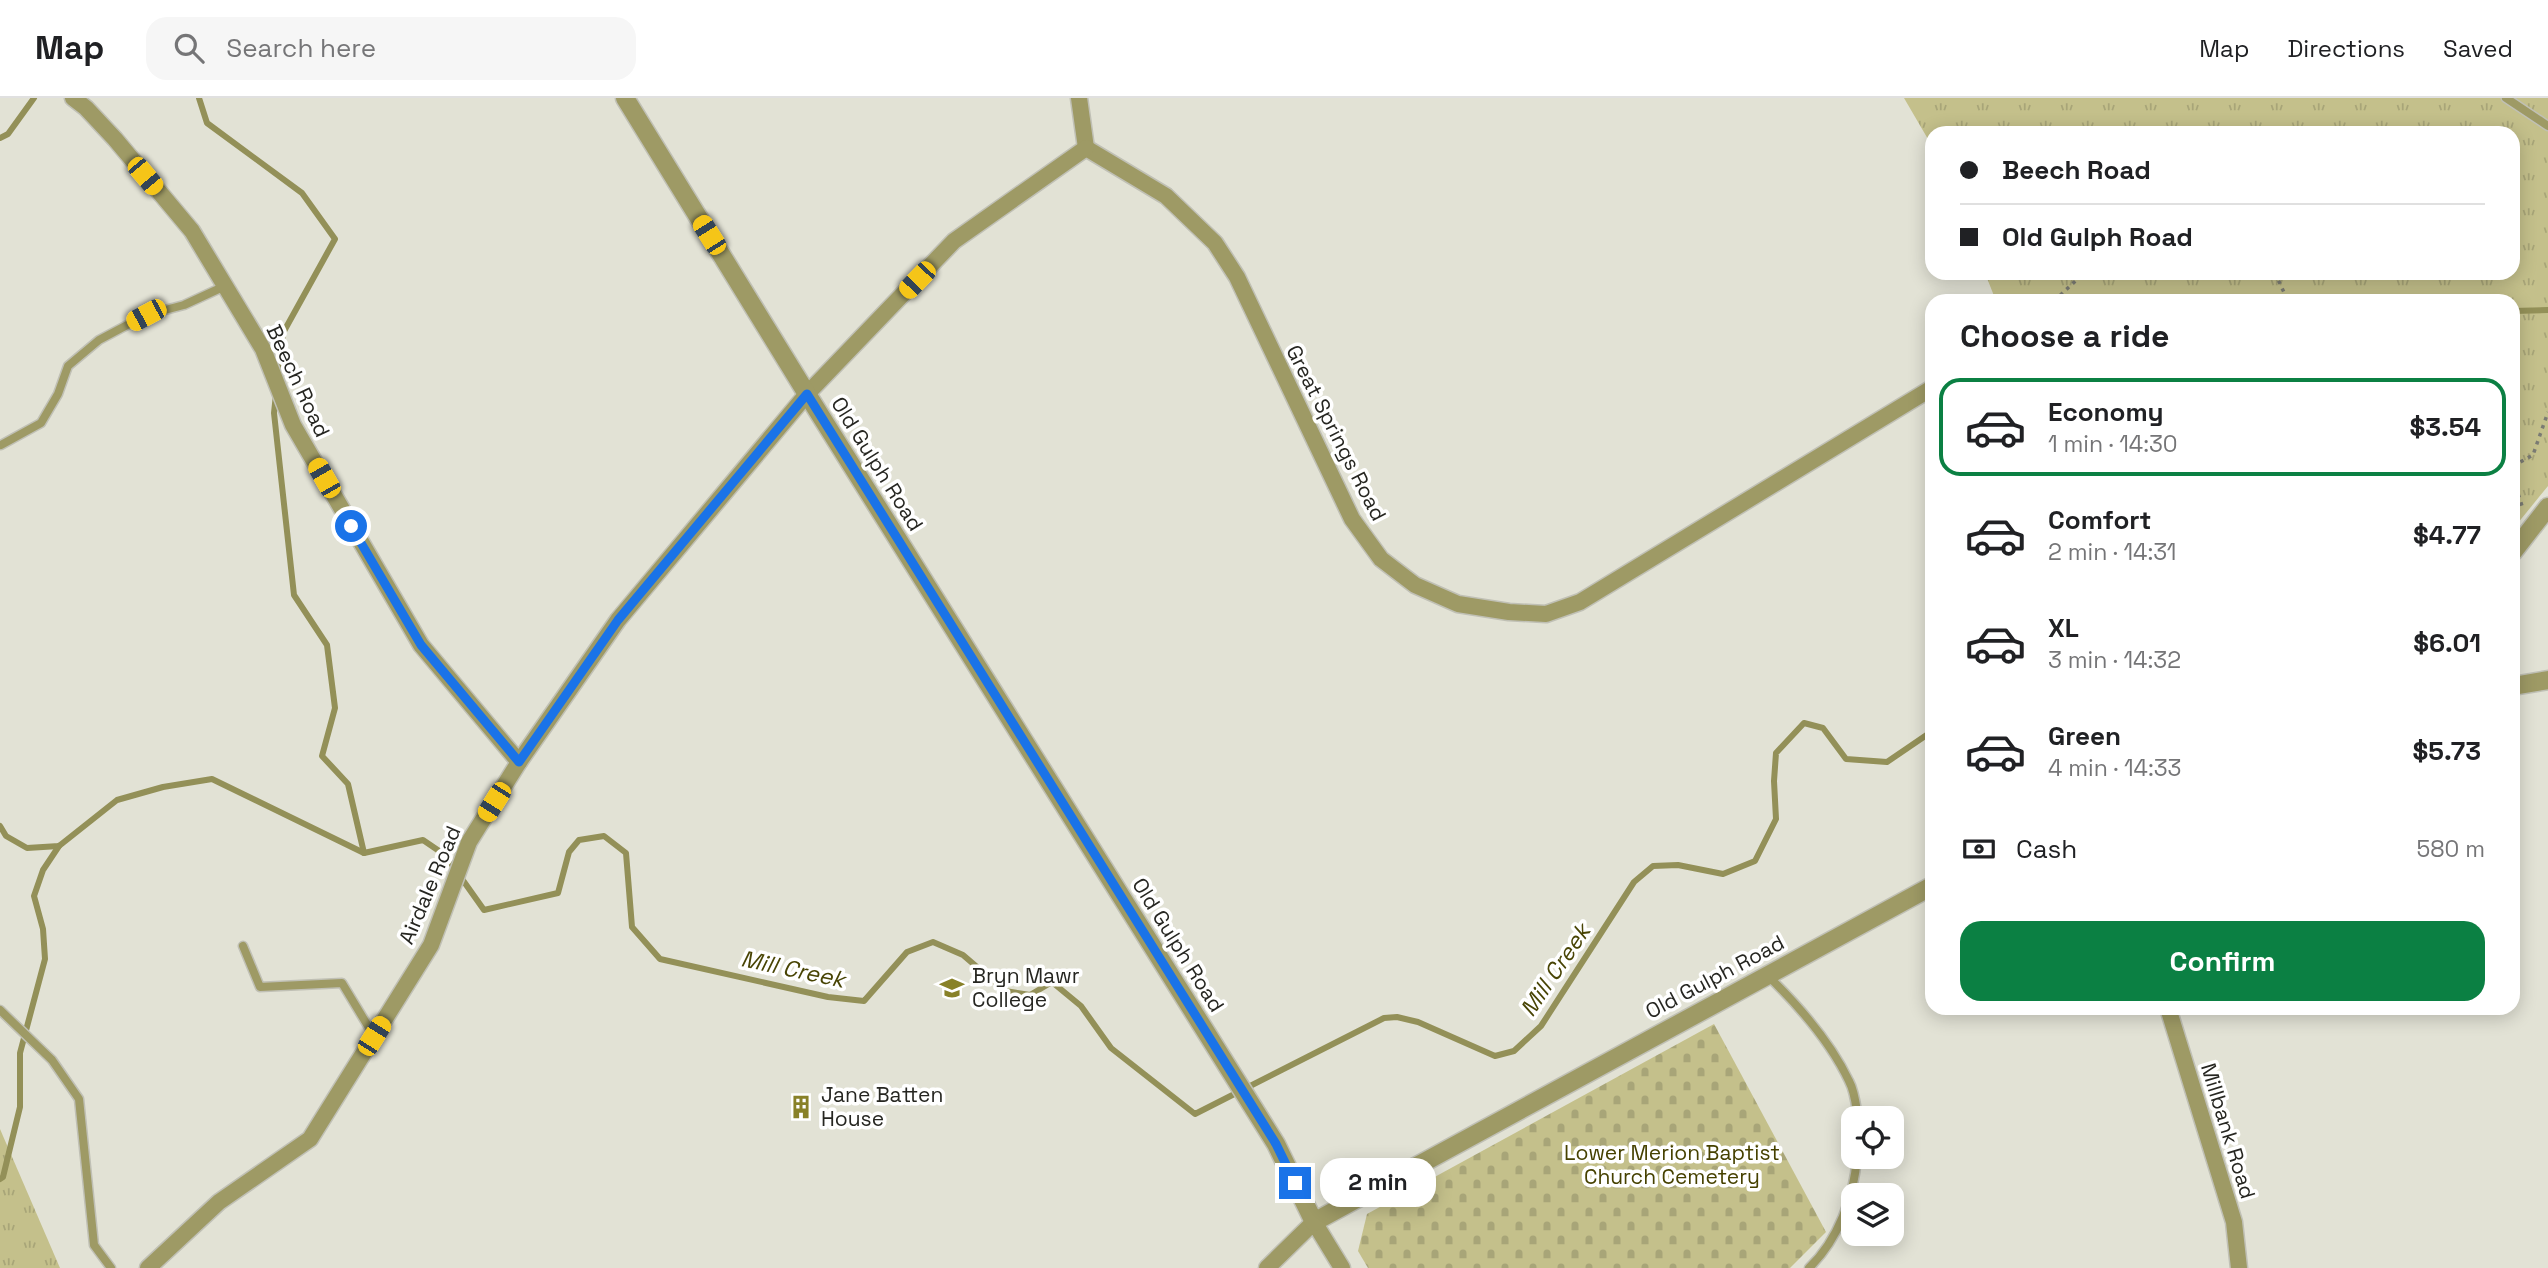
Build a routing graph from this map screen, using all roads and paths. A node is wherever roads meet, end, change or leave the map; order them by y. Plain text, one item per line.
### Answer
1 (625, 98) edge
2 (1079, 98) edge
3 (2506, 98) edge
4 (80, 103) edge
5 (2548, 126) edge
6 (1086, 148) junction
7 (2076, 280) edge
8 (225, 286) junction
9 (2062, 294) edge
10 (1925, 392) edge
11 (807, 394) junction
12 (2548, 412) edge
13 (1, 445) edge
14 (2520, 462) edge
15 (2520, 499) edge
16 (2548, 507) edge
17 (2530, 529) junction
18 (2520, 543) edge
19 (2548, 680) edge
20 (2520, 685) edge
21 (519, 762) junction
22 (1925, 890) edge
23 (243, 946) dead end
24 (1767, 975) junction
25 (0, 1010) edge
26 (2170, 1015) edge
27 (374, 1036) junction
28 (1855, 1106) edge
29 (1856, 1169) edge
30 (1314, 1222) junction
31 (111, 1268) edge
32 (148, 1268) edge
33 (1266, 1268) edge
34 (1342, 1268) edge
35 (1809, 1268) edge
36 (2239, 1268) edge

1 - 11 street, Old Gulph Road
2 - 6 street
3 - 5 lane
4 - 8 street, Beech Road
6 - 10 street, Great Springs Road
6 - 11 street
7 - 9 path
8 - 13 lane
8 - 21 street, Beech Road
11 - 21 street, Airdale Road
11 - 30 street, Old Gulph Road
12 - 14 path
15 - 17 path
16 - 17 street
17 - 18 street
19 - 20 street
21 - 27 street, Airdale Road
22 - 24 street, Old Gulph Road
23 - 27 lane
24 - 28 lane
24 - 30 street, Old Gulph Road
25 - 31 lane
26 - 36 street, Millbank Road
27 - 32 street, Airdale Road
29 - 35 lane
30 - 33 street
30 - 34 street

